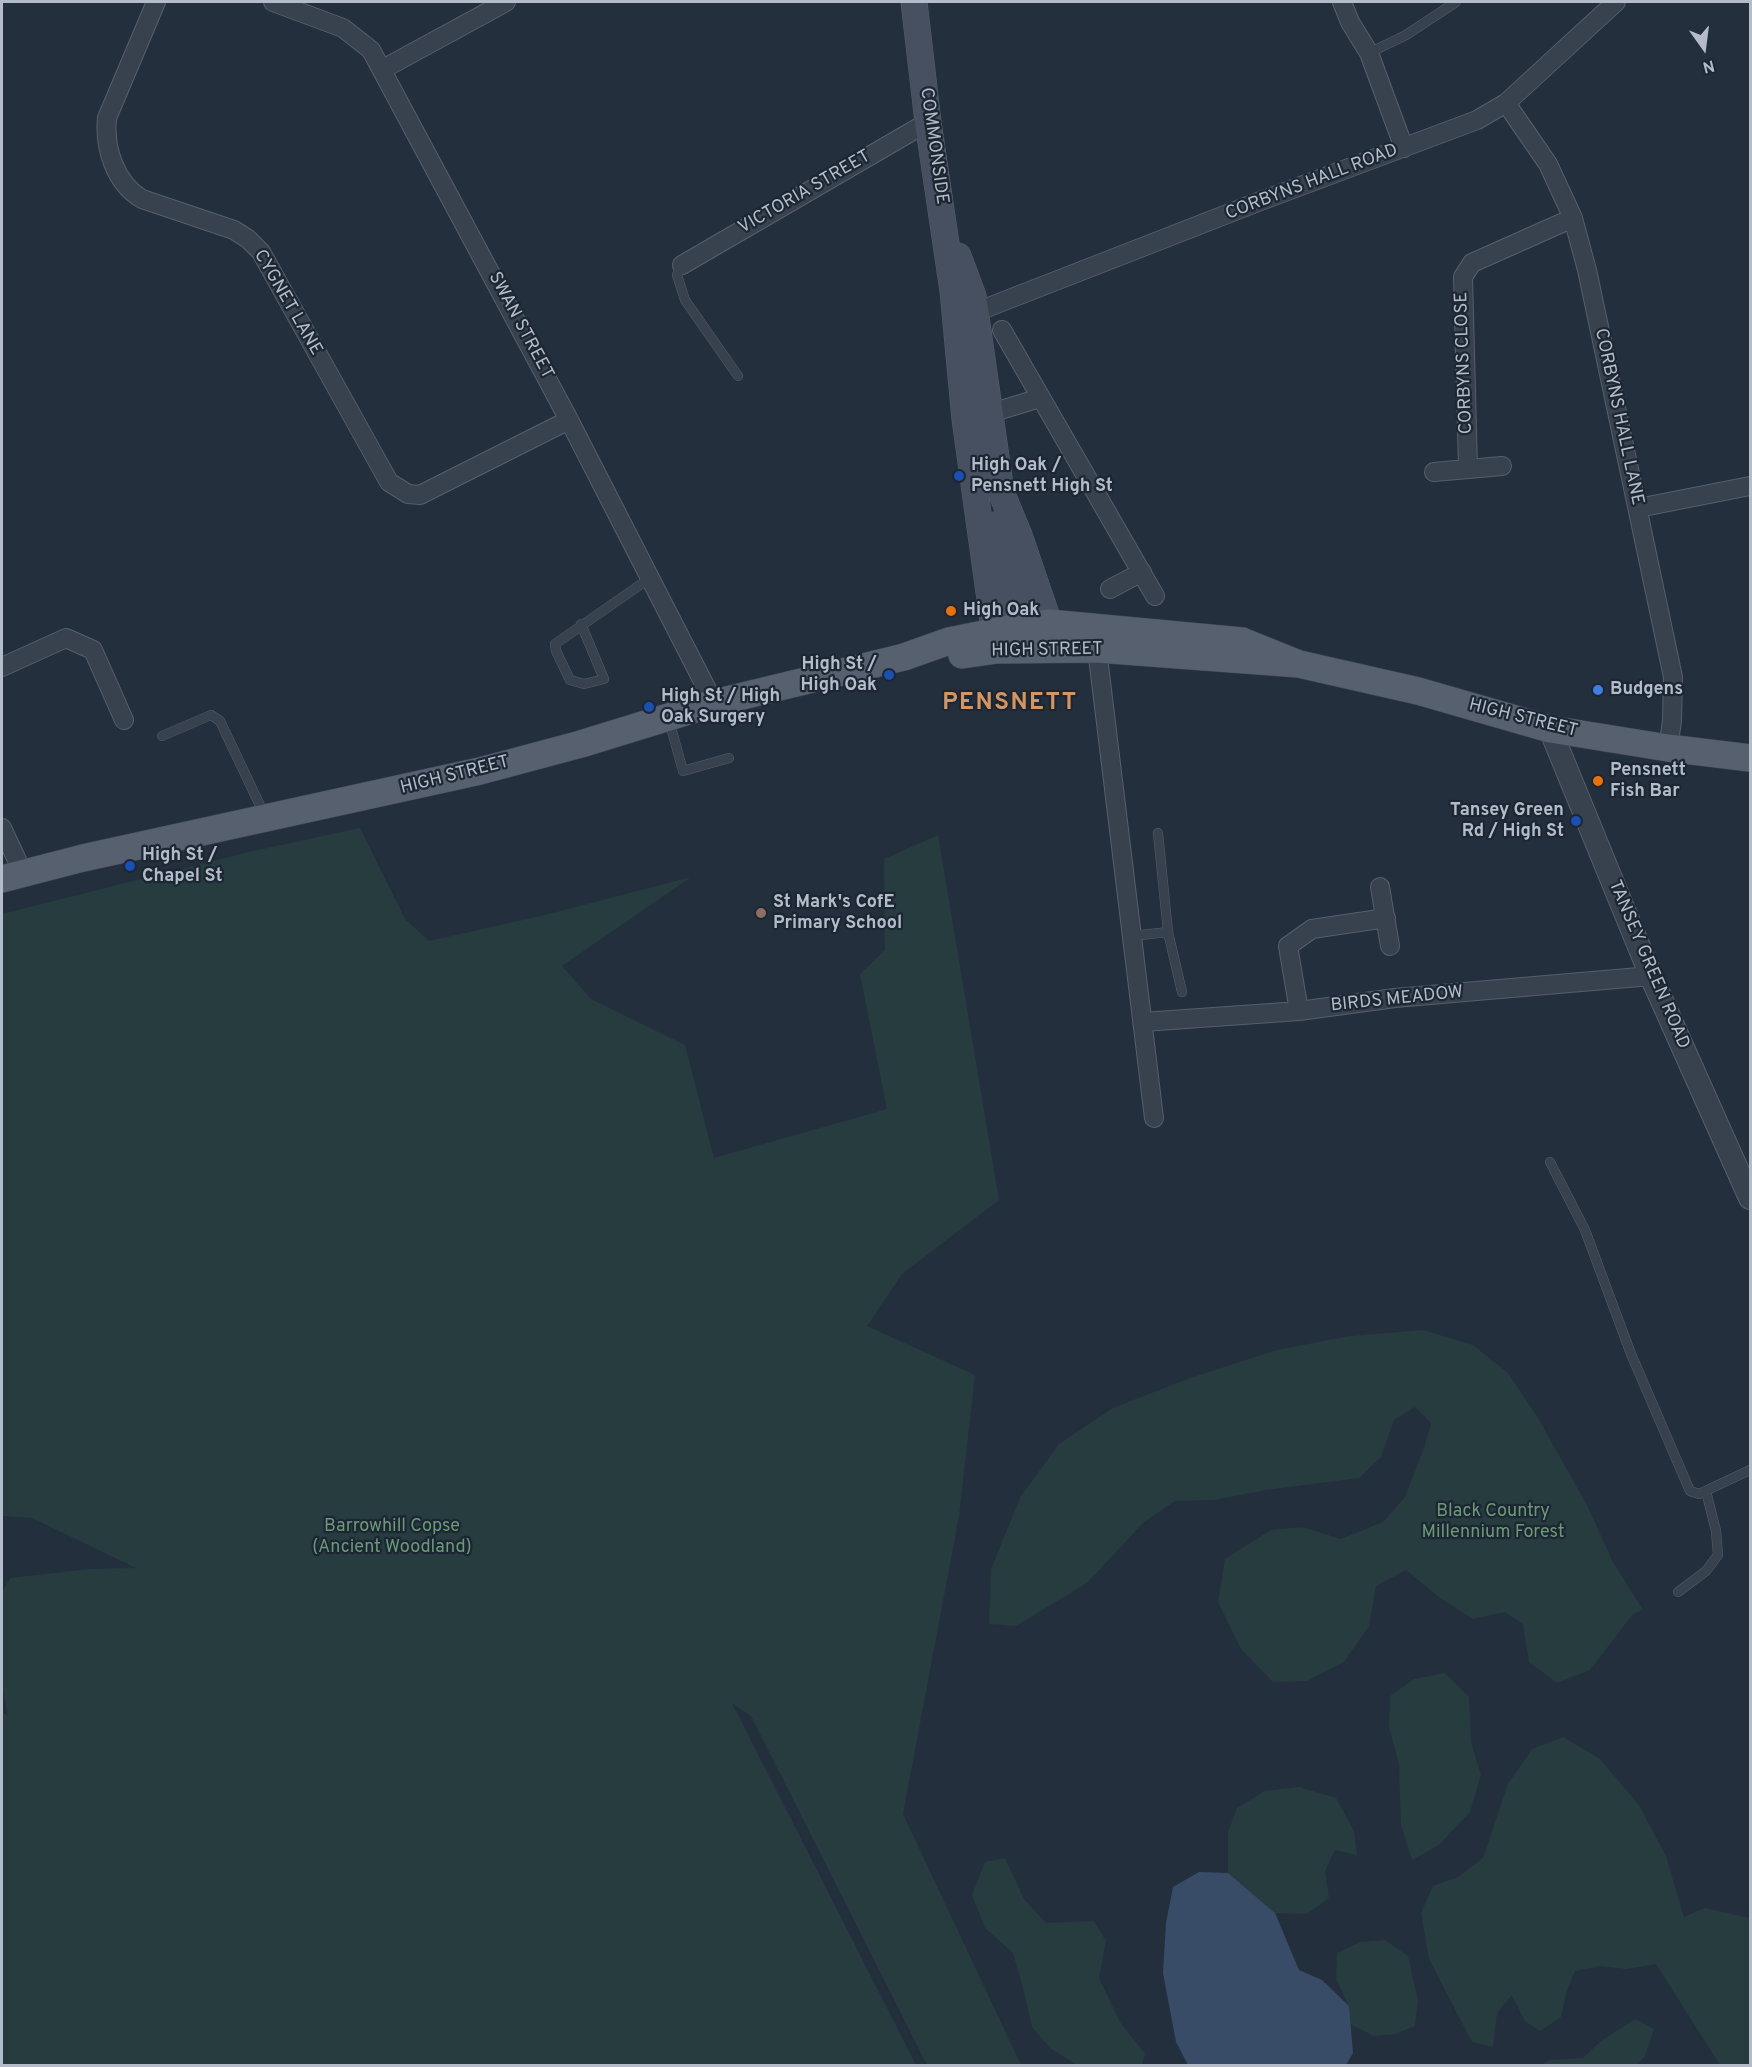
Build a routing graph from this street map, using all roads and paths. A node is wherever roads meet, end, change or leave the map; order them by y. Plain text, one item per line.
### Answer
1 (156, 2) edge
2 (273, 2) edge
3 (506, 2) edge
4 (914, 2) edge
5 (1342, 2) edge
6 (1455, 2) edge
7 (1616, 2) edge
8 (1369, 53) junction
9 (382, 69) junction
10 (1506, 103) junction
11 (928, 122) junction
12 (1404, 148) junction
13 (942, 213) junction
14 (1573, 218) junction
15 (682, 264) joint
16 (966, 315) junction
17 (1002, 330) dead end
18 (738, 376) dead end
19 (1040, 398) junction
20 (991, 413) junction
21 (965, 419) junction
22 (569, 420) junction
23 (1502, 466) dead end
24 (1468, 469) junction
25 (1434, 472) dead end
26 (1750, 486) edge
27 (1001, 492) junction
28 (1638, 507) junction
29 (1142, 572) junction
30 (650, 578) junction
31 (1110, 589) dead end
32 (1155, 596) dead end
33 (1049, 623) junction
34 (581, 624) junction
35 (1004, 640) junction
36 (1097, 649) junction
37 (1299, 664) junction
38 (2, 667) edge
39 (714, 703) junction
40 (669, 717) junction
41 (124, 720) dead end
42 (1550, 729) junction
43 (162, 736) dead end
44 (1668, 748) junction
45 (729, 758) dead end
46 (1750, 758) edge
47 (272, 818) junction
48 (2, 828) edge
49 (1158, 833) dead end
50 (12, 876) edge
51 (1380, 887) dead end
52 (1386, 918) junction
53 (1168, 932) junction
54 (1132, 936) junction
55 (1390, 946) dead end
56 (1651, 976) junction
57 (1182, 992) dead end
58 (1299, 1011) junction
59 (1143, 1022) junction
60 (1154, 1118) dead end
61 (1550, 1162) dead end
62 (1750, 1198) edge
63 (1750, 1470) edge
64 (1706, 1491) junction
65 (1678, 1592) dead end

1 - 22 street, CYGNET LANE
2 - 9 street, SWAN STREET
3 - 9 street
4 - 11 main road, COMMONSIDE
5 - 8 street
6 - 8 lane
7 - 10 street, CORBYNS HALL ROAD
8 - 12 street
9 - 22 street, SWAN STREET
10 - 12 street, CORBYNS HALL ROAD
10 - 14 street, CORBYNS HALL LANE
11 - 13 main road, COMMONSIDE
11 - 15 street, VICTORIA STREET
12 - 16 street, CORBYNS HALL ROAD
13 - 16 main road, COMMONSIDE
13 - 16 main road
14 - 24 street, CORBYNS CLOSE
14 - 28 street, CORBYNS HALL LANE
15 - 18 lane
16 - 20 main road
16 - 21 main road
17 - 19 street
19 - 20 street
19 - 29 street
20 - 21 main road
20 - 27 main road
21 - 35 main road
22 - 30 street, SWAN STREET
23 - 24 street
24 - 25 street
26 - 28 street
27 - 33 main road
27 - 35 main road
28 - 44 street, CORBYNS HALL LANE
29 - 31 street
29 - 32 street
30 - 34 lane
30 - 39 street, SWAN STREET
33 - 35 main road, HIGH STREET
33 - 37 main road, HIGH STREET
34 - 34 lane
35 - 36 main road, HIGH STREET
35 - 39 main road, HIGH STREET
36 - 37 main road, HIGH STREET
36 - 54 street
37 - 42 main road, HIGH STREET
38 - 41 street
39 - 40 main road, HIGH STREET
40 - 45 lane
40 - 47 main road, HIGH STREET
42 - 44 main road, HIGH STREET
42 - 56 street, TANSEY GREEN ROAD
43 - 47 lane
44 - 46 main road, HIGH STREET
47 - 50 main road, HIGH STREET
48 - 50 street
49 - 53 lane
51 - 52 street
52 - 55 street
52 - 58 street
53 - 54 lane
53 - 57 lane
54 - 59 street
56 - 58 street, BIRDS MEADOW
56 - 62 street, TANSEY GREEN ROAD
58 - 59 street, BIRDS MEADOW
59 - 60 street
61 - 64 lane
63 - 64 lane
64 - 65 lane

